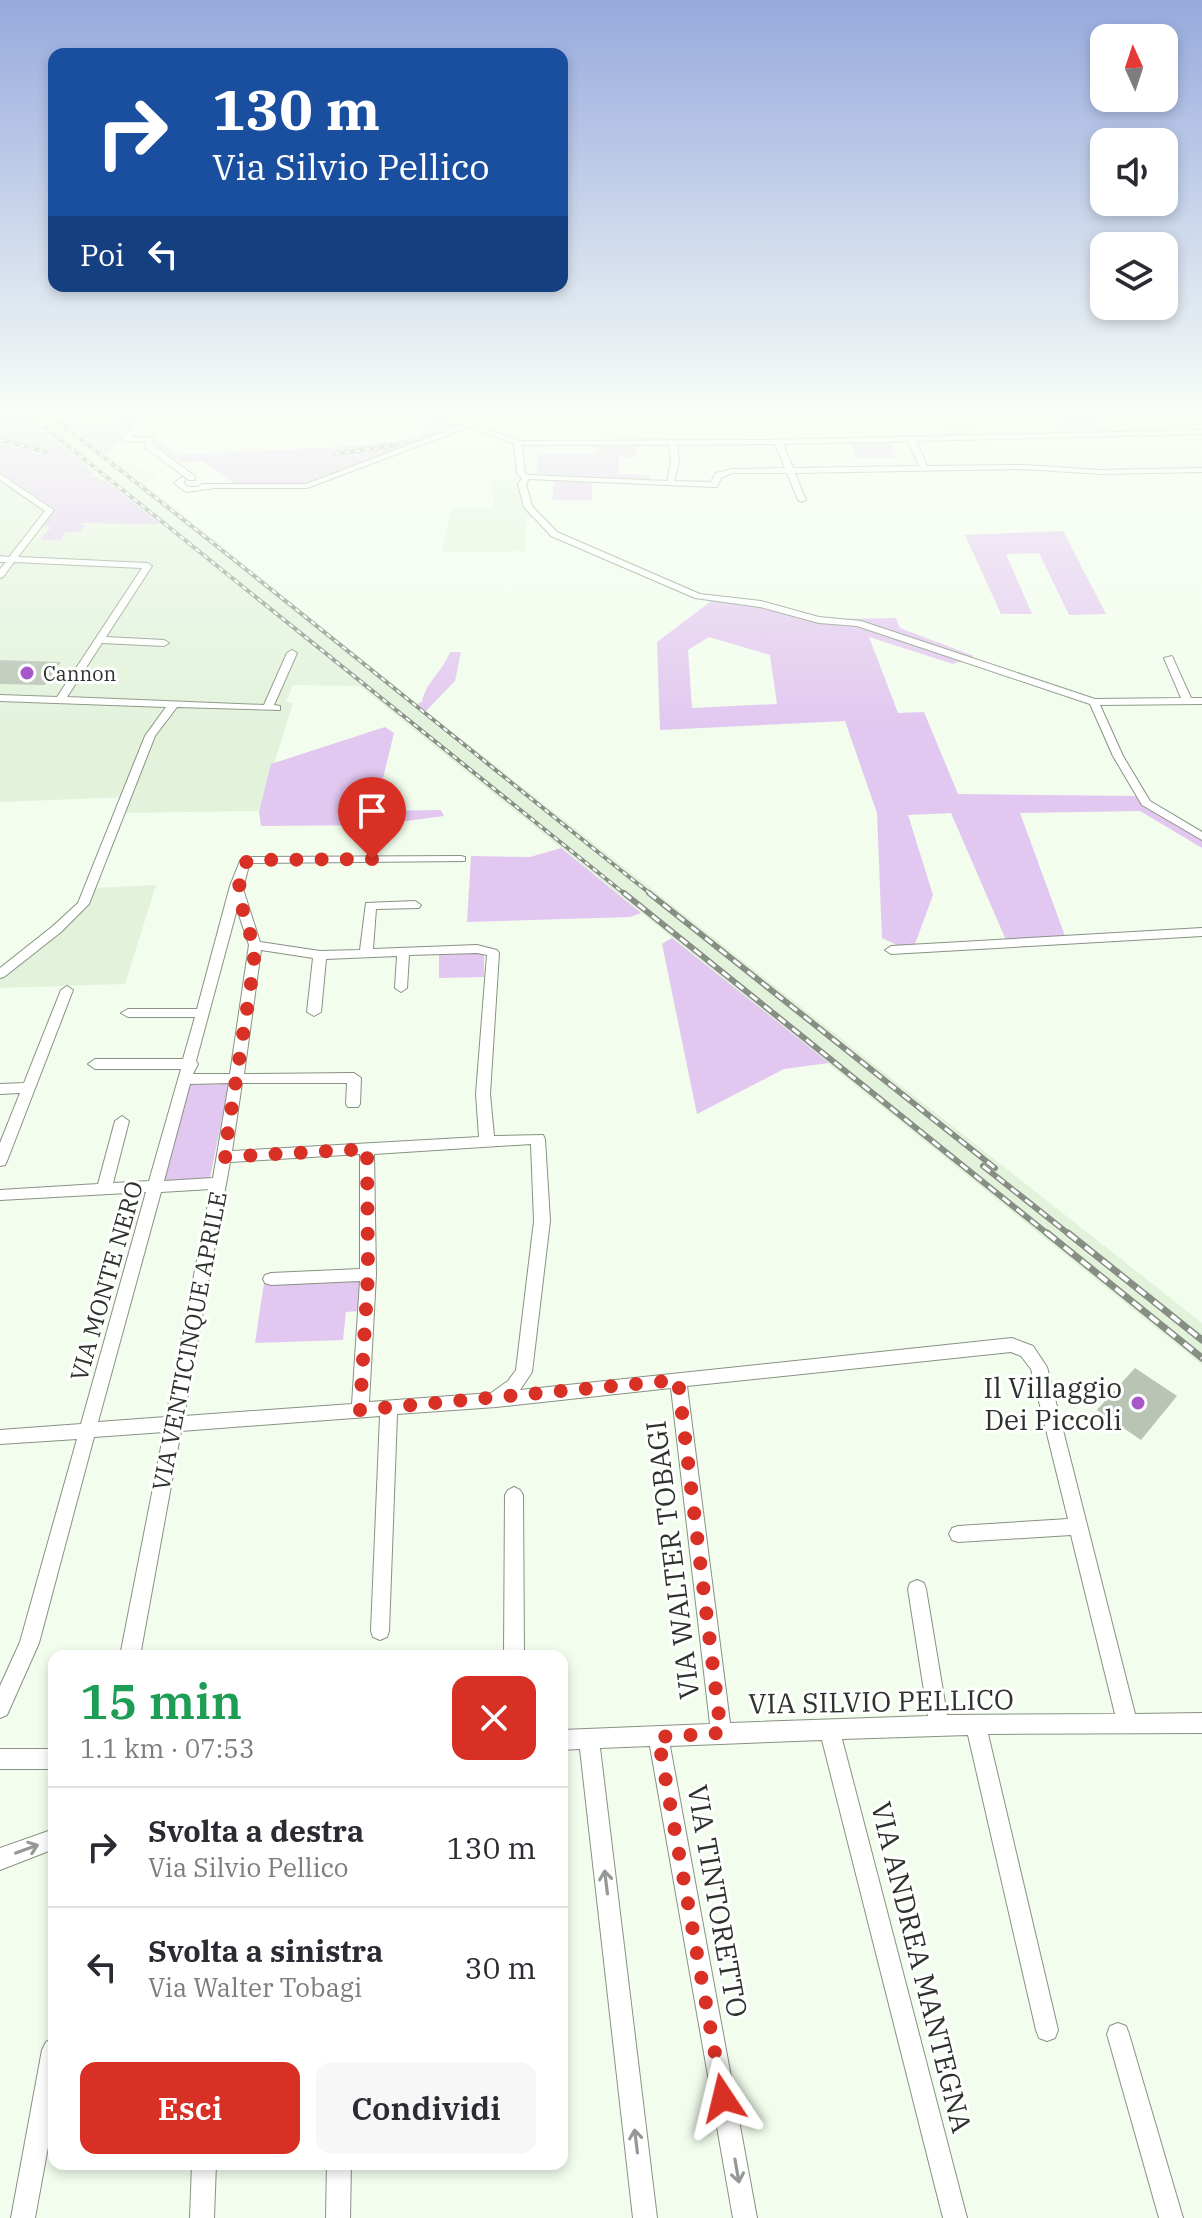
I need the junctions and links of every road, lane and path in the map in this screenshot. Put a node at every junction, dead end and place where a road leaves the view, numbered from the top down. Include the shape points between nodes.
1 (42, 521) edge
2 (543, 521) edge
3 (0, 559) edge
4 (12, 559) junction
5 (0, 575) edge
6 (99, 640) junction
7 (164, 643) dead end
8 (292, 653) dead end
9 (1169, 658) dead end
10 (0, 698) edge
11 (60, 700) junction
12 (1187, 701) junction
13 (1202, 701) edge
14 (1094, 702) junction
15 (174, 704) junction
16 (1202, 837) edge
17 (461, 859) dead end
18 (236, 885) junction
19 (415, 905) dead end
20 (1202, 932) edge
21 (255, 945) junction
22 (891, 950) dead end
23 (403, 952) junction
24 (366, 953) junction
25 (320, 955) junction
26 (0, 974) edge
27 (401, 988) dead end
28 (67, 990) dead end
29 (314, 1012) dead end
30 (128, 1013) dead end
31 (204, 1013) junction
32 (95, 1064) dead end
33 (189, 1072) junction
34 (236, 1079) junction
35 (29, 1088) junction
36 (0, 1089) edge
37 (353, 1104) dead end
38 (122, 1121) dead end
39 (487, 1142) junction
40 (367, 1149) junction
41 (224, 1157) junction
42 (0, 1161) edge
43 (219, 1183) junction
44 (157, 1187) junction
45 (104, 1191) junction
46 (0, 1195) edge
47 (368, 1275) junction
48 (271, 1279) dead end
49 (678, 1380) junction
50 (496, 1400) junction
51 (389, 1408) junction
52 (360, 1410) junction
53 (174, 1424) junction
54 (89, 1429) junction
55 (0, 1437) edge
56 (514, 1495) dead end
57 (1080, 1526) junction
58 (958, 1534) dead end
59 (917, 1589) dead end
60 (380, 1631) dead end
61 (131, 1650) edge
62 (514, 1650) edge
63 (0, 1708) edge
64 (1127, 1723) junction
65 (1202, 1723) edge
66 (939, 1725) junction
67 (976, 1726) junction
68 (830, 1731) junction
69 (721, 1733) junction
70 (658, 1737) junction
71 (589, 1739) junction
72 (568, 1740) edge
73 (0, 1759) edge
74 (48, 1759) edge
75 (48, 1841) edge
76 (0, 1859) edge
77 (1047, 2030) dead end
78 (1118, 2034) dead end
79 (48, 2083) edge
80 (204, 2170) edge
81 (339, 2170) edge
82 (23, 2218) edge
83 (202, 2218) edge
84 (338, 2218) edge
85 (645, 2218) edge
86 (745, 2218) edge
87 (955, 2218) edge
88 (1171, 2218) edge

1 - 4 street
2 - 14 street via 561,537 703,598 858,623
3 - 4 street
4 - 5 street
4 - 6 street via 147,565
6 - 7 street
6 - 11 street
8 - 15 street via 272,707
9 - 12 street
10 - 11 street
11 - 15 street
12 - 13 street
12 - 14 street
14 - 16 street via 1146,803
15 - 26 street via 150,736 83,904
17 - 18 street, VIA MONTE NERO via 252,860 244,863
18 - 21 street, VIA VENTICINQUE APRILE
18 - 31 street, VIA MONTE NERO
19 - 24 street via 370,906
20 - 22 street
21 - 25 street
21 - 34 street, VIA VENTICINQUE APRILE
23 - 24 street
23 - 27 street
23 - 39 street via 493,953 483,1094
24 - 25 street
25 - 29 street
28 - 35 street
30 - 31 street
31 - 33 street, VIA MONTE NERO
32 - 33 street
33 - 34 street
33 - 44 street, VIA MONTE NERO
34 - 37 street via 354,1078
34 - 41 street, VIA VENTICINQUE APRILE
35 - 36 street
35 - 42 street
38 - 45 street
39 - 40 street
39 - 50 street via 538,1139 542,1221 524,1372
40 - 41 street
40 - 47 street
41 - 43 street, VIA VENTICINQUE APRILE
43 - 44 street
43 - 53 street, VIA VENTICINQUE APRILE
44 - 45 street
44 - 54 street, VIA MONTE NERO
45 - 46 street
47 - 48 street
47 - 52 street
49 - 50 street
49 - 57 street via 1000,1346 1027,1351 1039,1367
49 - 69 street, VIA WALTER TOBAGI
50 - 51 street
51 - 52 street
51 - 60 street
52 - 53 street
53 - 54 street
53 - 61 street, VIA VENTICINQUE APRILE
54 - 55 street
54 - 63 street, VIA MONTE NERO via 29,1643
56 - 62 street
57 - 58 street
57 - 64 street
59 - 66 street
64 - 65 street, VIA SILVIO PELLICO
64 - 67 street, VIA SILVIO PELLICO
66 - 67 street, VIA SILVIO PELLICO
66 - 68 street, VIA SILVIO PELLICO
67 - 77 street
68 - 69 street, VIA SILVIO PELLICO
68 - 87 street, VIA ANDREA MANTEGNA
69 - 70 street, VIA SILVIO PELLICO
70 - 71 street, VIA SILVIO PELLICO
70 -> 86 street, VIA TINTORETTO
71 - 72 street, VIA SILVIO PELLICO
85 -> 71 street
73 - 74 street
76 -> 75 street
78 - 88 street
79 - 82 street
80 - 83 street
81 - 84 street

